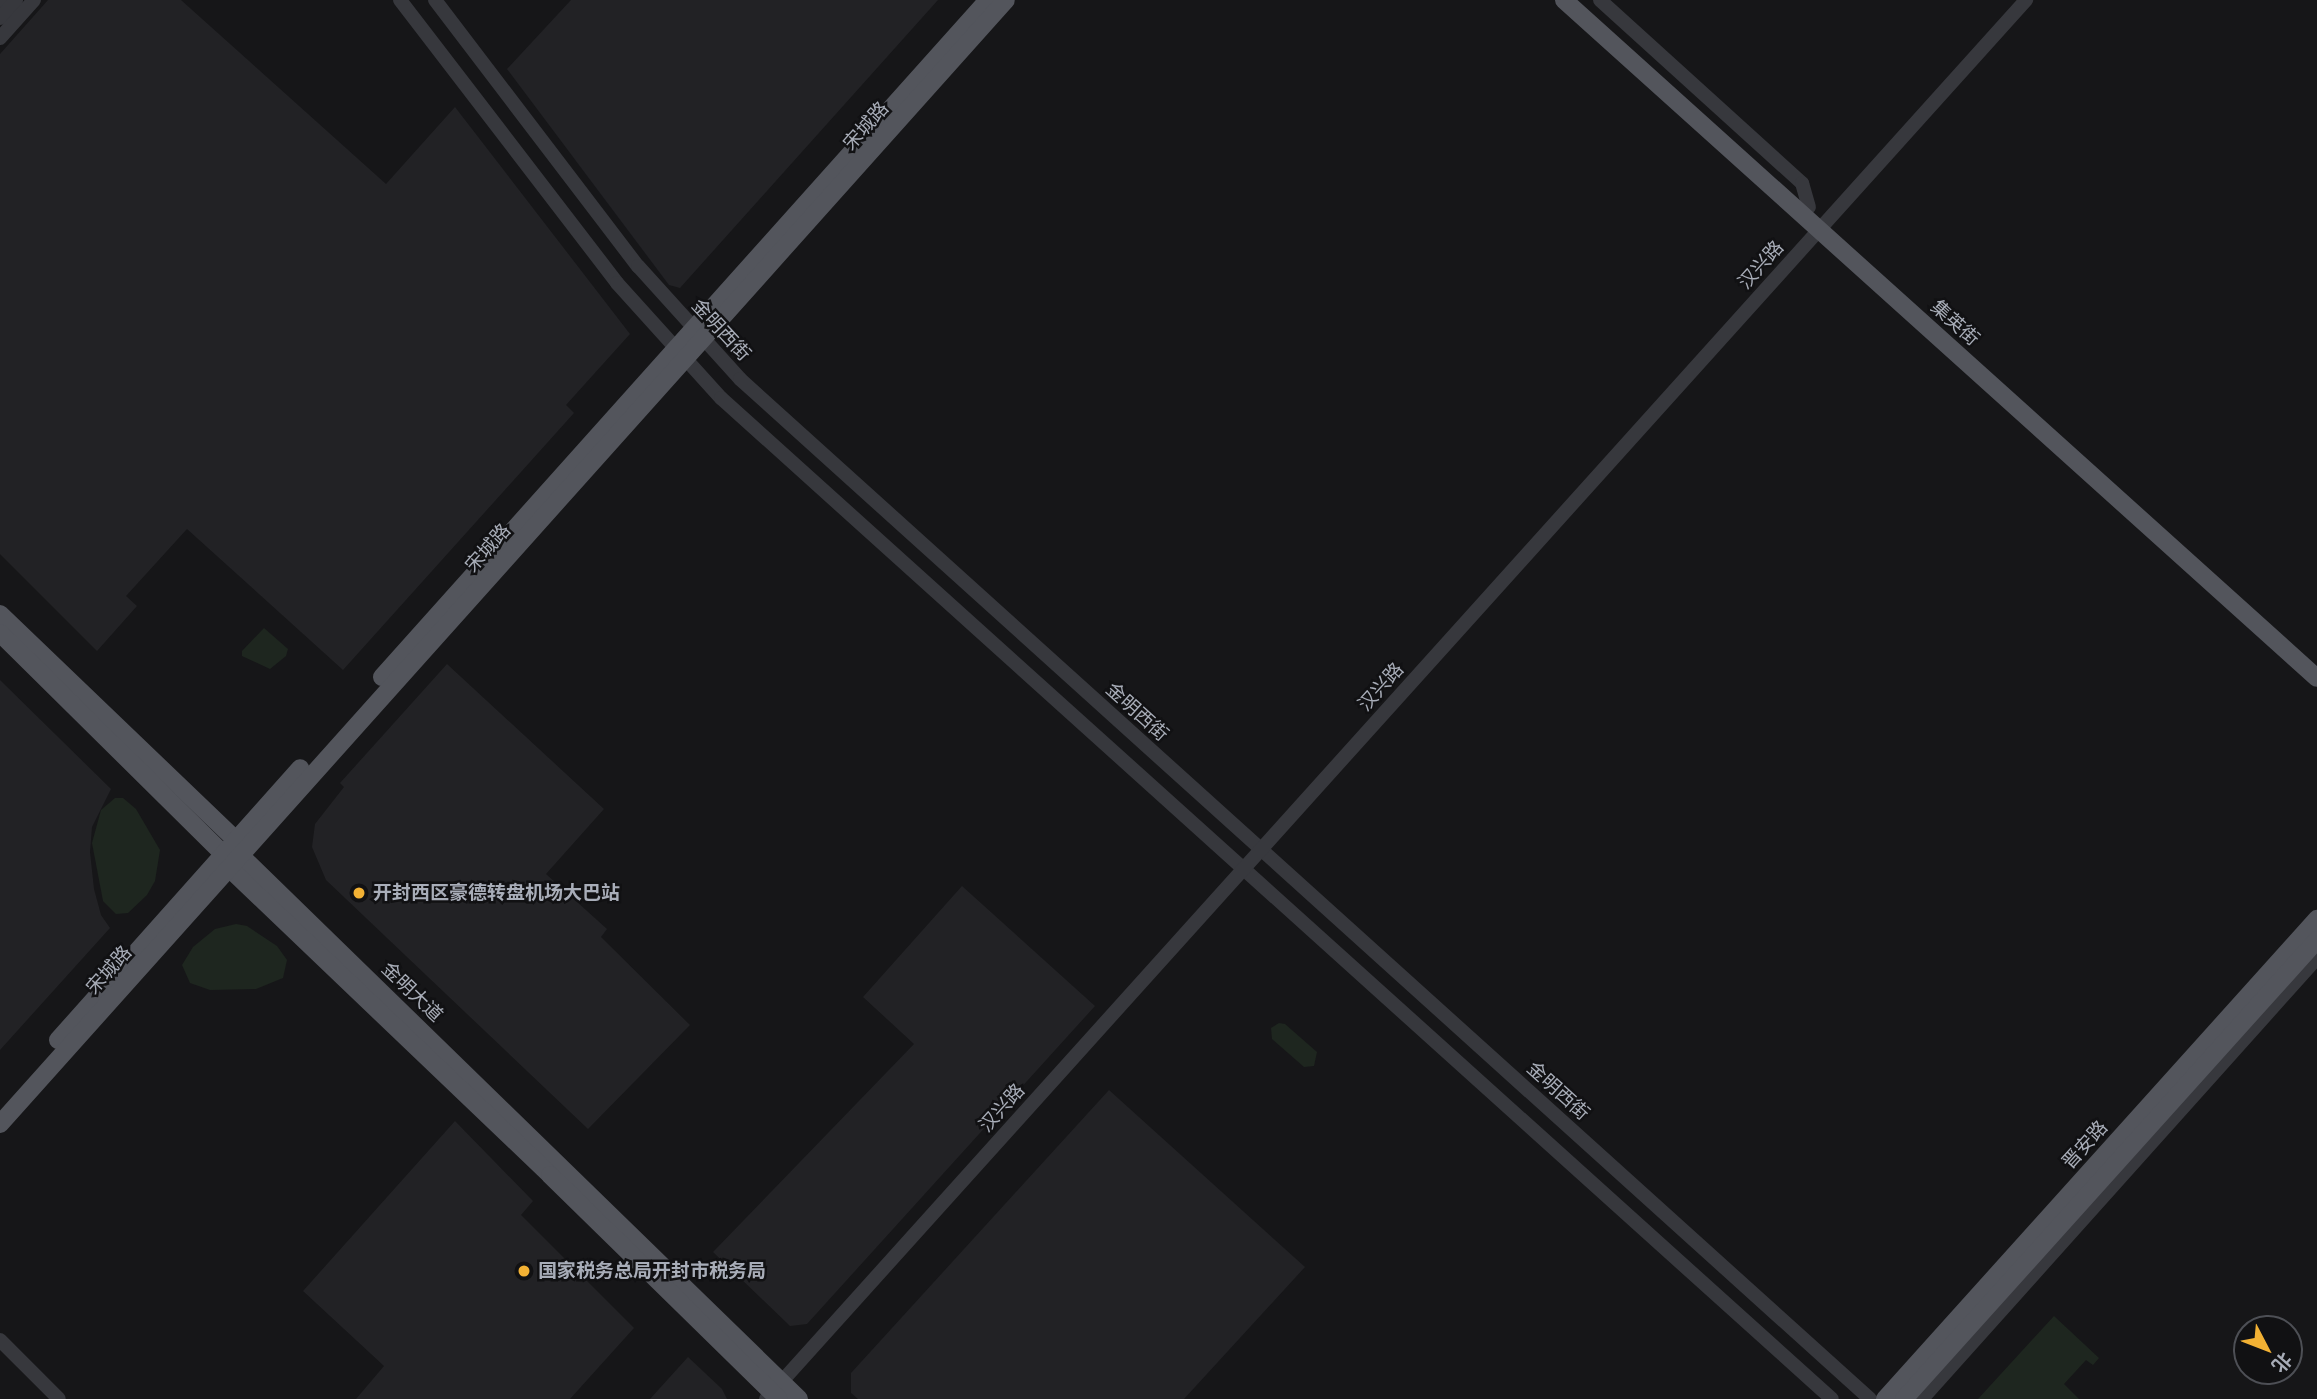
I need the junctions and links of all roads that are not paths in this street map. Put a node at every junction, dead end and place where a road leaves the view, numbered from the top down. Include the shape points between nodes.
1 (16, 0) edge
2 (34, 0) edge
3 (400, 0) edge
4 (435, 0) edge
5 (988, 0) edge
6 (1006, 0) edge
7 (1564, 0) edge
8 (1578, 0) edge
9 (1600, 0) edge
10 (2026, 0) edge
11 (2036, 0) edge
12 (0, 18) edge
13 (0, 38) edge
14 (1809, 207) junction
15 (1825, 228) junction
16 (699, 334) junction
17 (680, 355) junction
18 (0, 614) edge
19 (0, 633) edge
20 (2317, 665) edge
21 (2317, 678) edge
22 (1264, 851) junction
23 (232, 854) junction
24 (1245, 872) junction
25 (2317, 919) edge
26 (2317, 940) edge
27 (2317, 958) edge
28 (0, 1105) edge
29 (0, 1124) edge
30 (0, 1340) edge
31 (780, 1394) edge
32 (59, 1399) edge
33 (1832, 1399) edge
34 (1871, 1399) edge
35 (1885, 1399) edge
36 (1904, 1399) edge
37 (1922, 1399) edge

1 - 12 street
2 - 13 street
3 - 17 street via 617,283
4 - 16 street, 金明西街 via 638,266
5 - 16 main road, 宋城路
6 - 16 main road, 宋城路
7 - 15 main road, 集英街
8 - 14 main road, 集英街
9 - 14 street via 1802,183
10 - 15 street, 汉兴路
11 - 15 street, 汉兴路
14 - 15 main road, 集英街
15 - 20 main road, 集英街
15 - 21 main road, 集英街
15 - 22 street, 汉兴路
16 - 17 main road, 宋城路
16 - 22 street, 金明西街 via 740,379
17 - 23 main road, 宋城路
17 - 24 street via 741,416
18 - 23 main road, 金明大道
19 - 23 main road, 金明大道
22 - 24 street, 汉兴路
22 - 34 street, 金明西街
23 - 28 main road, 宋城路
23 - 29 main road, 宋城路
23 - 31 main road, 金明大道 via 550,1175
24 - 31 street, 汉兴路
24 - 33 street
25 - 35 main road, 晋安路
26 - 36 main road, 晋安路
27 - 37 street
30 - 32 street

